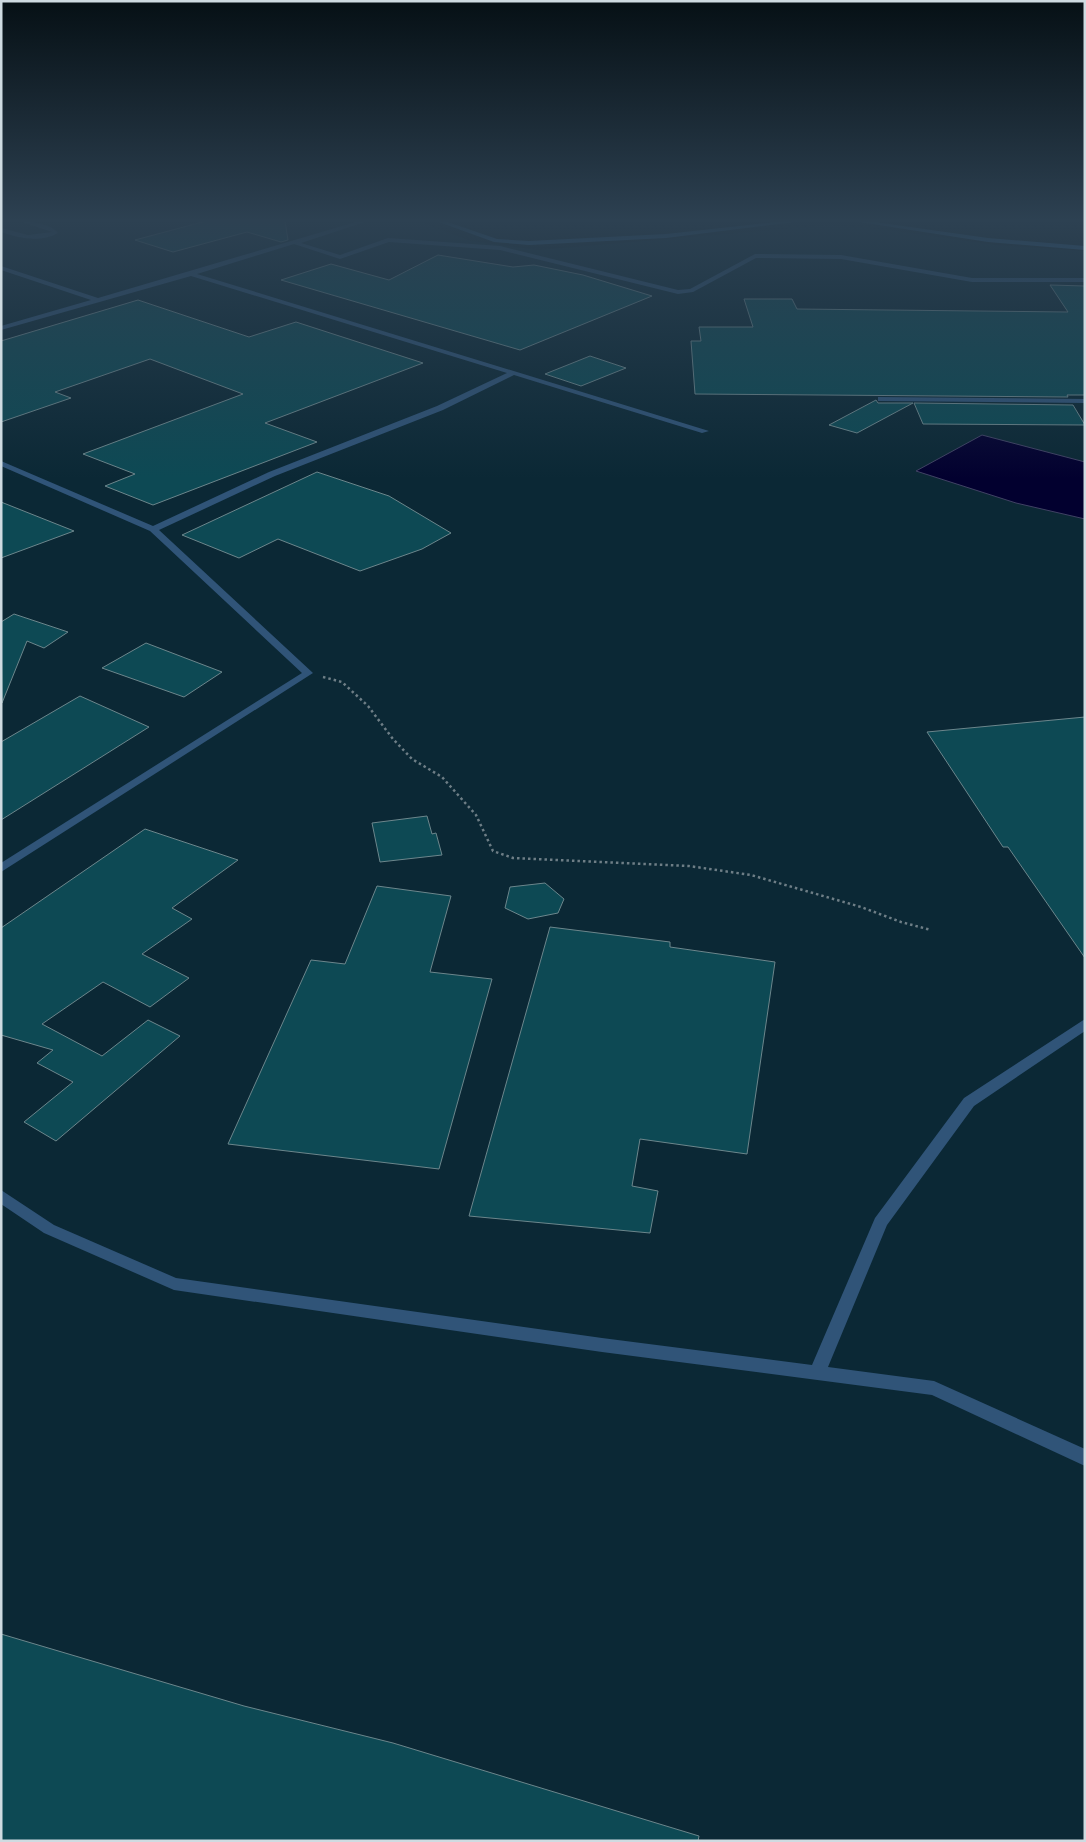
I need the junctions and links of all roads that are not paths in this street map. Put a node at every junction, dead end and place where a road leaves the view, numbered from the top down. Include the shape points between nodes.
1 (78, 307) edge
2 (300, 307) edge
3 (1, 328) edge
4 (514, 372) junction
5 (881, 399) dead end
6 (1085, 401) edge
7 (705, 430) dead end
8 (1, 463) edge
9 (153, 528) junction
10 (1, 868) edge
11 (1084, 1024) edge
12 (1, 1196) edge
13 (817, 1373) junction
14 (1085, 1458) edge

1 - 3 lane
2 - 4 lane
4 - 7 lane
4 - 9 lane via 440,408 272,474
5 - 6 lane
8 - 9 lane
9 - 10 lane via 308,673
11 - 13 lane via 969,1102 880,1222
12 - 13 lane via 49,1229 174,1284
13 - 14 lane via 934,1388

